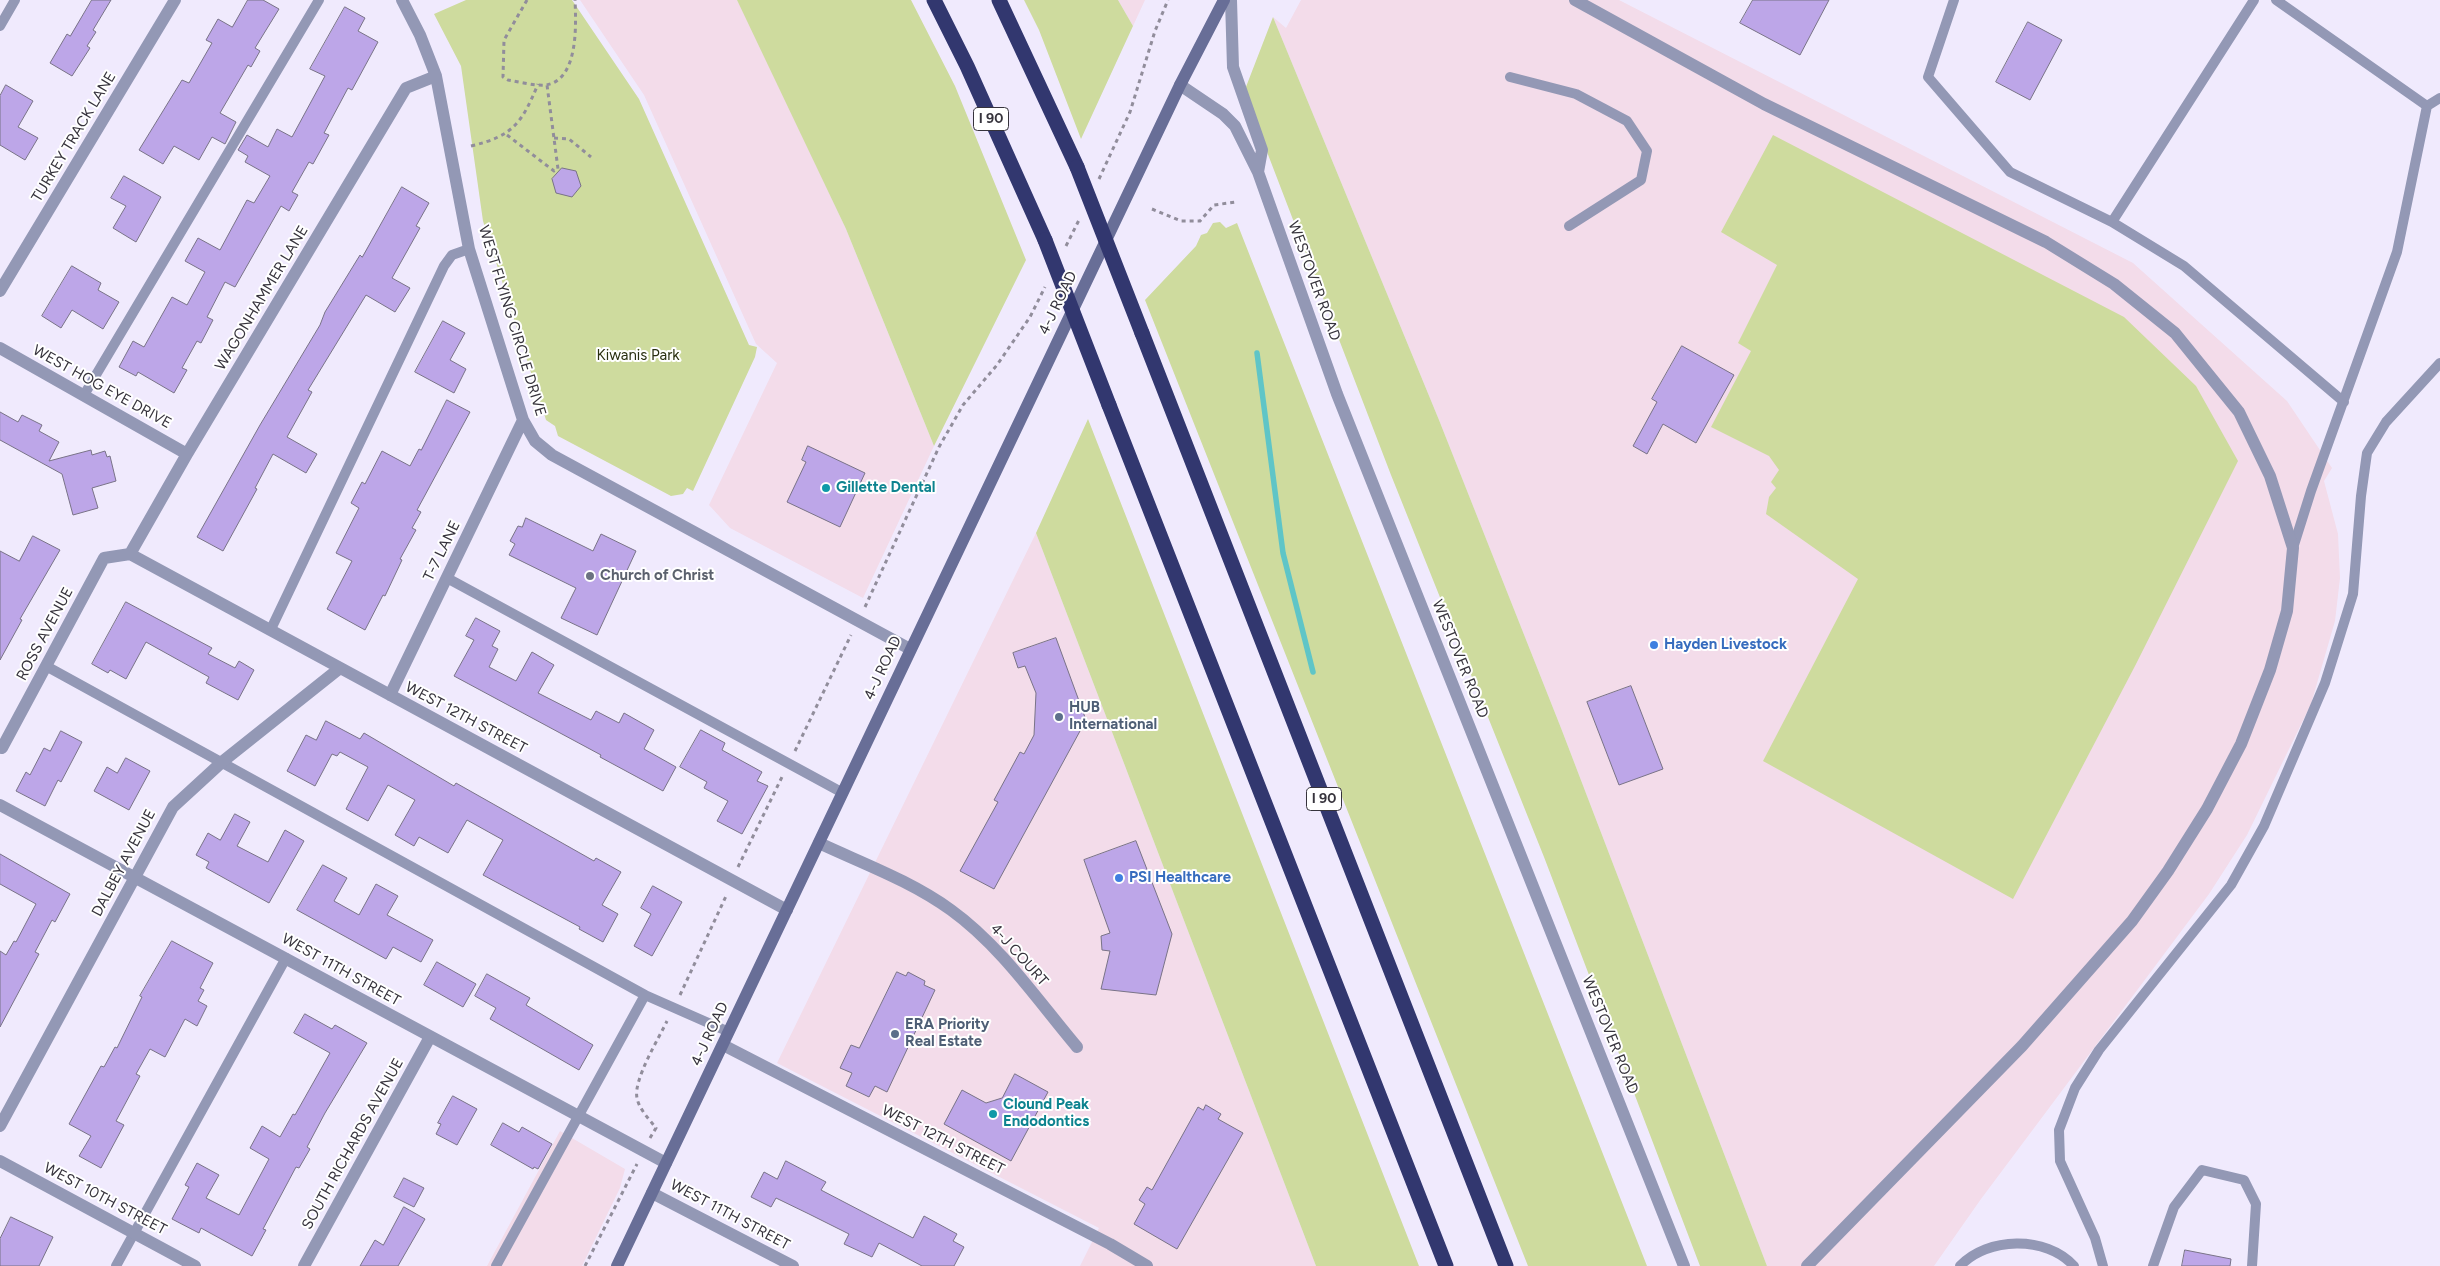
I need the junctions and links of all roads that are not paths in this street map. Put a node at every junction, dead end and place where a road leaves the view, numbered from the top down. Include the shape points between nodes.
1 (16, 0) edge
2 (175, 0) edge
3 (319, 0) edge
4 (402, 0) edge
5 (934, 0) edge
6 (999, 0) edge
7 (1224, 0) edge
8 (1231, 0) edge
9 (1575, 0) edge
10 (1954, 0) edge
11 (2254, 0) edge
12 (2276, 0) edge
13 (0, 26) edge
14 (436, 76) junction
15 (1510, 77) dead end
16 (1180, 85) junction
17 (2440, 98) edge
18 (2427, 106) junction
19 (1258, 172) junction
20 (2112, 222) junction
21 (1569, 226) dead end
22 (469, 249) junction
23 (0, 291) edge
24 (0, 348) edge
25 (2440, 363) edge
26 (84, 395) junction
27 (2344, 402) junction
28 (523, 420) junction
29 (187, 454) junction
30 (2293, 548) junction
31 (130, 554) junction
32 (448, 578) junction
33 (271, 629) junction
34 (910, 649) junction
35 (46, 666) junction
36 (340, 668) junction
37 (390, 695) junction
38 (2, 748) dead end
39 (222, 762) junction
40 (843, 793) junction
41 (0, 805) edge
42 (819, 843) junction
43 (136, 876) junction
44 (787, 910) junction
45 (286, 958) junction
46 (645, 994) junction
47 (729, 1032) junction
48 (430, 1037) junction
49 (723, 1045) junction
50 (1077, 1047) dead end
51 (577, 1115) junction
52 (0, 1126) edge
53 (0, 1161) edge
54 (666, 1163) junction
55 (652, 1192) junction
56 (134, 1233) junction
57 (116, 1266) edge
58 (195, 1266) edge
59 (304, 1266) edge
60 (496, 1266) edge
61 (617, 1266) edge
62 (793, 1266) edge
63 (1147, 1266) edge
64 (1446, 1266) edge
65 (1506, 1266) edge
66 (1684, 1266) edge
67 (1807, 1266) edge
68 (1960, 1266) edge
69 (2074, 1266) edge
70 (2103, 1266) edge
71 (2154, 1266) edge
72 (2252, 1266) edge

1 - 13 lane
2 - 23 street, TURKEY TRACK LANE
3 - 26 lane
4 - 14 street, WEST FLYING CIRCLE DRIVE
5 - 64 highway, I 90, bridge via 1045,240
6 - 65 highway, I 90, bridge via 1076,167
7 - 16 main road, 4-J ROAD
8 - 19 street via 1233,67 1262,150
9 - 30 street via 1764,104 2046,242 2114,284 2175,333 2239,412 2270,476
10 - 20 lane via 1928,77 2010,172
11 - 20 lane
12 - 18 lane
14 - 22 street, WEST FLYING CIRCLE DRIVE
14 - 29 street, WAGONHAMMER LANE via 406,88
15 - 21 lane via 1576,94 1627,121 1647,151 1641,180
16 - 19 street, WESTOVER ROAD via 1235,126
16 - 34 main road, 4-J ROAD
17 - 18 lane
18 - 27 lane via 2397,252
19 - 66 street, WESTOVER ROAD via 1341,403
20 - 27 lane via 2184,266
22 - 28 street, WEST FLYING CIRCLE DRIVE
22 - 33 lane via 452,255 444,266
24 - 26 street, WEST HOG EYE DRIVE
25 - 70 lane via 2386,422 2367,453 2353,594 2325,684 2264,826 2231,885 2099,1050 2075,1088 2059,1130 2060,1161 2095,1238
26 - 29 street, WEST HOG EYE DRIVE
27 - 30 lane
28 - 32 street, T-7 LANE
28 - 34 street, WEST FLYING CIRCLE DRIVE via 535,441 552,456
29 - 31 street, WAGONHAMMER LANE
30 - 67 street via 2286,611 2270,670 2241,744 2207,809 2168,871 2132,921 2022,1046
31 - 33 street, WEST 12TH STREET
31 - 35 street, ROSS AVENUE via 104,558
32 - 37 street, T-7 LANE
32 - 40 lane
33 - 36 street, WEST 12TH STREET
34 - 40 main road, 4-J ROAD
35 - 38 street, ROSS AVENUE
35 - 39 lane
36 - 37 street, WEST 12TH STREET
36 - 39 street, DALBEY AVENUE
37 - 44 street, WEST 12TH STREET
39 - 43 street, DALBEY AVENUE via 173,807
39 - 46 lane
40 - 42 main road, 4-J ROAD
41 - 43 street, WEST 11TH STREET
42 - 44 main road, 4-J ROAD
42 - 50 street, 4-J COURT via 909,884 952,910 990,943
43 - 45 street, WEST 11TH STREET
43 - 52 street, DALBEY AVENUE
44 - 47 main road, 4-J ROAD
45 - 48 street, WEST 11TH STREET
45 - 56 lane
46 - 47 lane
46 - 51 lane
47 - 49 main road, 4-J ROAD
48 - 51 street, WEST 11TH STREET
48 - 59 street, SOUTH RICHARDS AVENUE
49 - 54 main road, 4-J ROAD
49 - 63 street, WEST 12TH STREET
51 - 54 street, WEST 11TH STREET
51 - 60 lane
53 - 56 street, WEST 10TH STREET
54 - 55 main road, 4-J ROAD
55 - 61 main road, 4-J ROAD
55 - 62 street, WEST 11TH STREET
56 - 57 lane
56 - 58 street, WEST 10TH STREET
68 - 69 lane via 1990,1247 2017,1243 2045,1248
71 - 72 lane via 2174,1207 2202,1170 2244,1180 2256,1204

